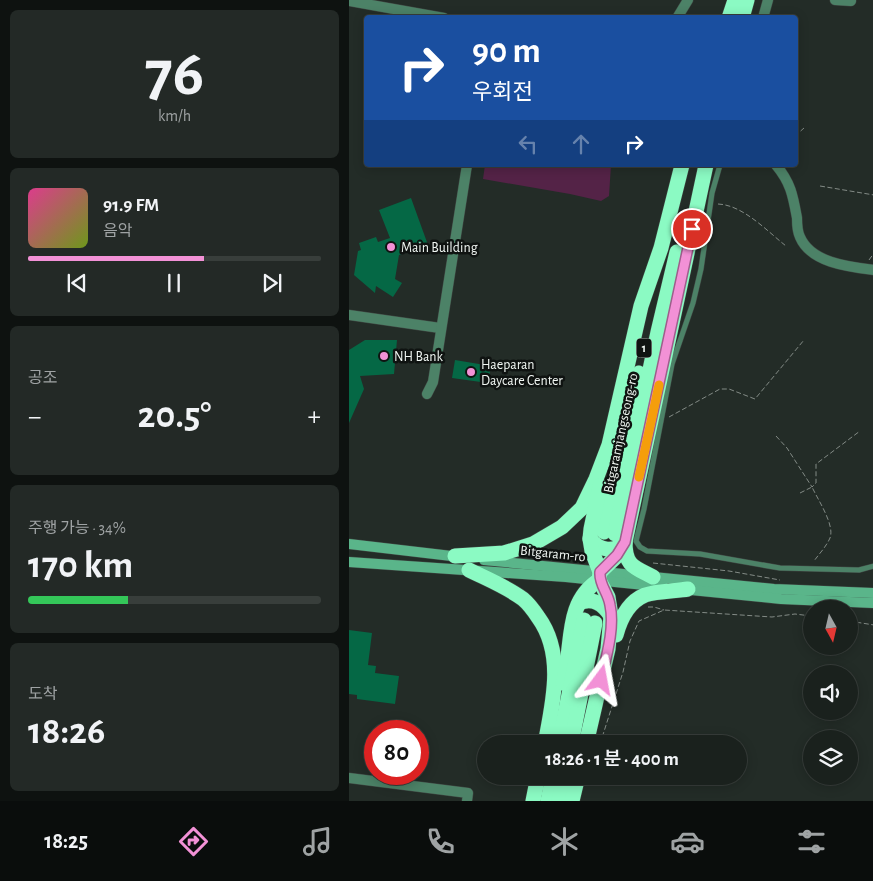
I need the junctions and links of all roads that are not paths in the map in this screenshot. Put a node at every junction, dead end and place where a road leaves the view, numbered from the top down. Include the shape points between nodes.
1 (688, 0) edge
2 (735, 0) edge
3 (747, 0) edge
4 (768, 0) edge
5 (835, 0) edge
6 (349, 1) edge
7 (851, 1) dead end
8 (428, 15) edge
9 (679, 15) edge
10 (730, 15) edge
11 (743, 15) edge
12 (764, 15) edge
13 (467, 167) edge
14 (681, 167) edge
15 (689, 167) edge
16 (699, 167) edge
17 (705, 167) edge
18 (719, 167) edge
19 (778, 167) edge
20 (873, 270) edge
21 (349, 315) edge
22 (440, 328) junction
23 (427, 394) dead end
24 (609, 445) junction
25 (609, 537) junction
26 (349, 544) edge
27 (455, 556) junction
28 (349, 562) edge
29 (873, 566) edge
30 (469, 570) junction
31 (600, 576) junction
32 (653, 577) junction
33 (688, 589) junction
34 (873, 592) edge
35 (579, 603) junction
36 (873, 603) edge
37 (611, 616) junction
38 (608, 650) junction
39 (549, 723) junction
40 (547, 735) edge
41 (561, 735) edge
42 (572, 735) edge
43 (588, 735) edge
44 (349, 778) edge
45 (536, 785) edge
46 (551, 785) edge
47 (562, 785) edge
48 (576, 785) edge
49 (467, 801) edge
50 (533, 801) edge
51 (548, 801) edge
52 (559, 801) edge
53 (572, 801) edge

1 - 9 street
2 - 10 highway
3 - 11 highway
4 - 12 street
5 - 7 street
6 - 8 street
13 - 22 street
14 - 24 highway via 661,248 641,306
15 - 25 highway, Bitgaramjangseong-ro / 1 via 651,318
16 - 25 highway, Bitgaramjangseong-ro / 1
17 - 25 highway
18 - 29 lane via 710,202 701,269 672,364 636,541 647,551 700,554 780,568 859,570
19 - 20 street via 792,190 800,236 805,244 838,266
21 - 22 street
22 - 23 street via 433,382
24 - 25 highway via 591,529
24 - 27 highway via 583,508 563,527 533,544 504,553
25 - 31 highway via 617,555
25 - 31 highway via 592,550
25 - 32 highway via 633,566
26 - 27 main road, Bitgaram-ro
27 - 31 main road, Bitgaram-ro
28 - 30 main road, Bitgaram-ro
30 - 31 main road, Bitgaram-ro
30 - 39 highway via 524,600 546,628 555,662
31 - 32 main road, Bitgaram-ro
31 - 33 main road, Bitgaram-ro
31 - 35 highway
31 - 37 highway
32 - 34 main road, Bitgaram-ro via 774,589
33 - 36 main road, Bitgaram-ro via 781,599
33 - 38 highway via 644,595 621,618
35 - 37 highway via 585,600 596,602
35 - 39 highway via 572,620 564,680
37 - 38 highway
38 - 43 highway
39 - 40 highway
41 - 42 highway via 590,621
44 - 49 street via 468,793
45 - 50 highway
46 - 51 highway
47 - 52 highway
48 - 53 highway

